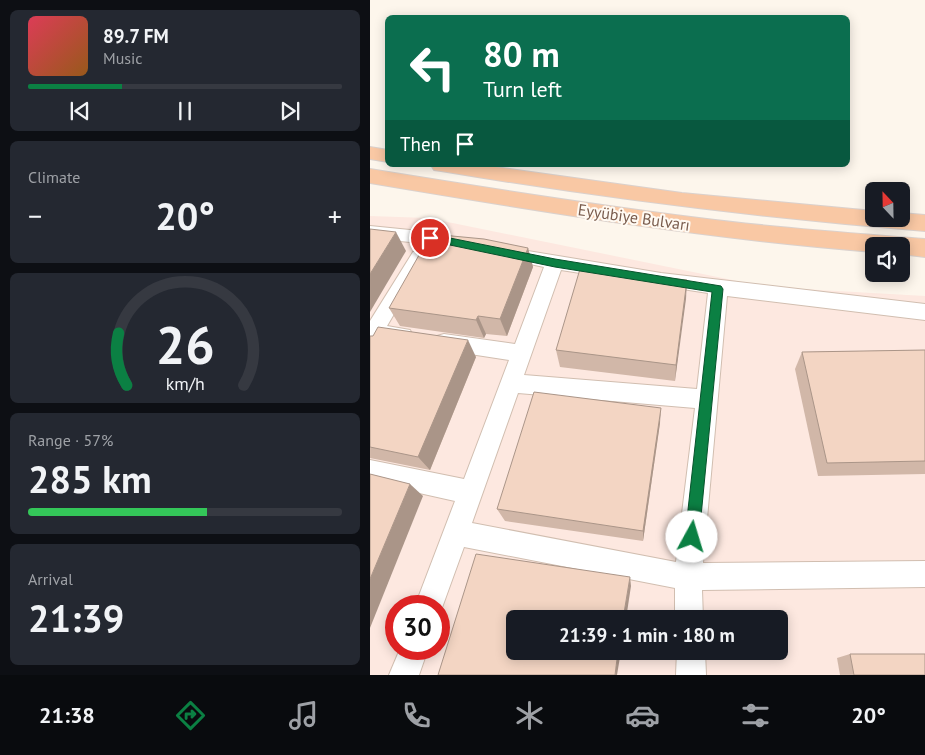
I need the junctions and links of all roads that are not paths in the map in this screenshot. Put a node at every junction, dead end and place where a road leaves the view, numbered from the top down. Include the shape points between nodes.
1 (370, 153) edge
2 (385, 156) edge
3 (453, 167) edge
4 (370, 176) edge
5 (925, 223) edge
6 (370, 232) edge
7 (430, 238) junction
8 (865, 243) edge
9 (910, 247) edge
10 (925, 248) edge
11 (555, 263) junction
12 (718, 289) junction
13 (925, 312) edge
14 (371, 334) edge
15 (522, 353) junction
16 (511, 384) junction
17 (706, 399) junction
18 (370, 471) edge
19 (471, 492) junction
20 (456, 533) junction
21 (925, 574) edge
22 (688, 577) junction
23 (433, 595) edge
24 (690, 610) edge
25 (410, 660) edge
26 (691, 660) edge
27 (404, 675) edge
28 (691, 675) edge

1 - 2 highway
3 - 5 highway, Eyyübiye Bulvarı via 740,207
4 - 8 highway, Eyyübiye Bulvarı via 627,217 741,232
6 - 7 street
7 - 11 street
7 - 14 street
9 - 10 highway, Eyyübiye Bulvarı
11 - 12 street
11 - 15 street
12 - 13 street
12 - 17 street
14 - 15 street
15 - 16 street
16 - 17 street
16 - 19 street
17 - 22 street
18 - 19 street
19 - 20 street
20 - 22 street
20 - 23 street
21 - 22 street
22 - 24 street
25 - 27 street
26 - 28 street

